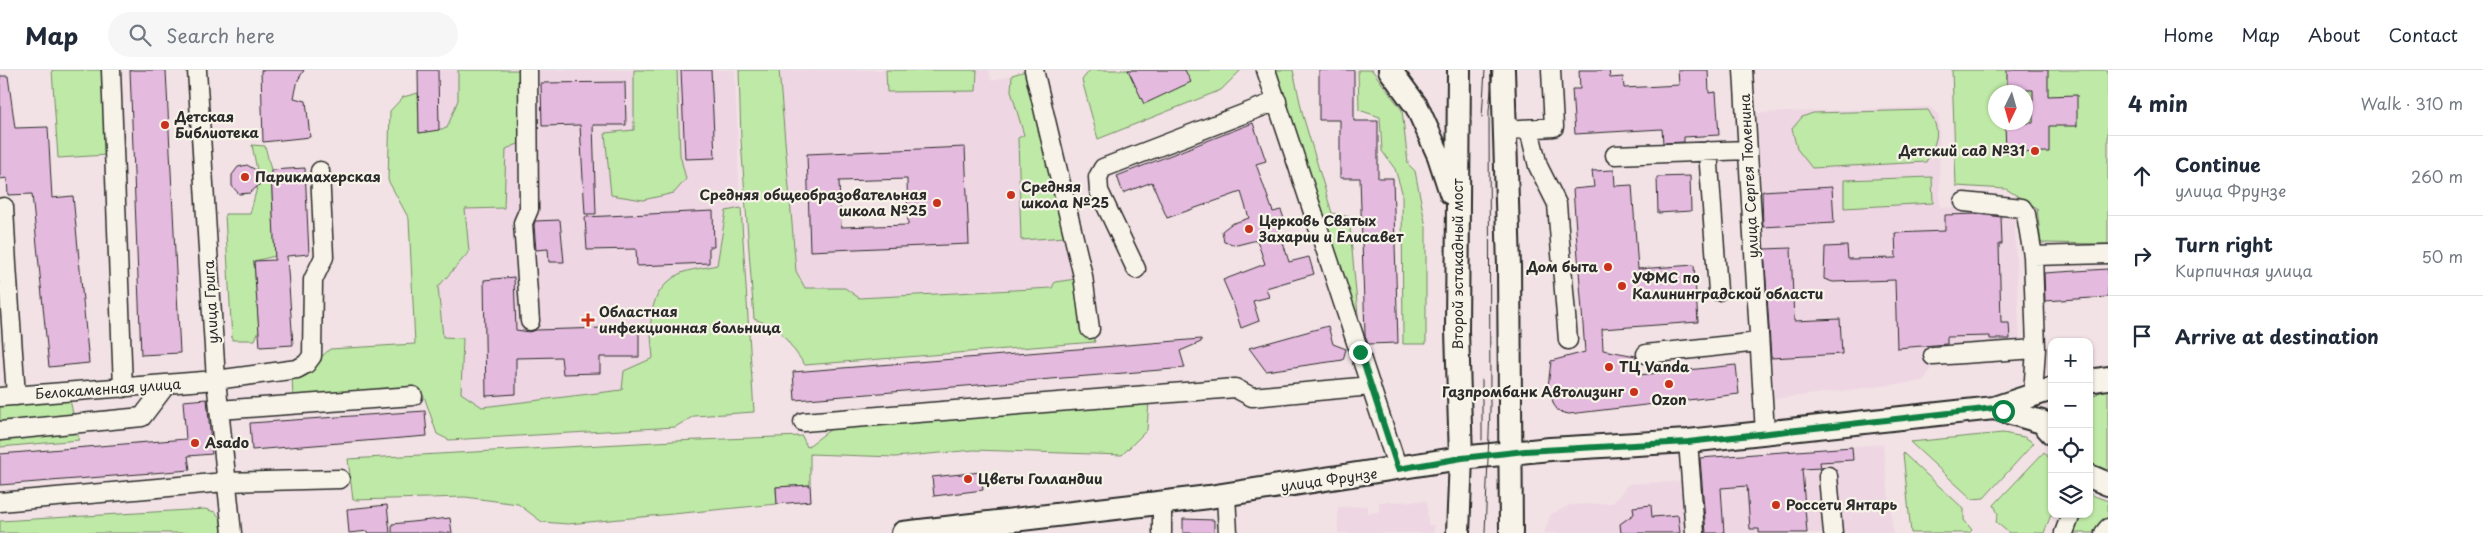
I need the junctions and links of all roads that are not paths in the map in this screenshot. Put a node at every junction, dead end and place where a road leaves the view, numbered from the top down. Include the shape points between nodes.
1 (111, 70) edge
2 (197, 70) edge
3 (528, 70) edge
4 (1034, 70) edge
5 (1266, 70) edge
6 (1390, 70) edge
7 (1459, 70) edge
8 (1551, 70) edge
9 (1743, 70) edge
10 (1503, 71) edge
11 (1277, 101) junction
12 (1528, 129) junction
13 (1506, 130) junction
14 (1748, 150) junction
15 (1708, 152) junction
16 (1615, 155) dead end
17 (320, 171) dead end
18 (1964, 202) dead end
19 (0, 208) edge
20 (1457, 208) junction
21 (2108, 254) edge
22 (2033, 256) junction
23 (3, 265) edge
24 (1136, 269) dead end
25 (1718, 290) dead end
26 (530, 321) dead end
27 (1090, 329) dead end
28 (1568, 340) dead end
29 (1759, 342) junction
30 (2036, 349) junction
31 (1646, 354) dead end
32 (1933, 356) dead end
33 (216, 380) junction
34 (167, 384) junction
35 (1371, 386) junction
36 (123, 388) junction
37 (2042, 392) edge
38 (8, 396) edge
39 (412, 396) dead end
40 (1994, 408) junction
41 (219, 410) junction
42 (803, 422) dead end
43 (2048, 429) edge
44 (0, 431) edge
45 (1765, 433) junction
46 (1688, 442) junction
47 (1512, 453) junction
48 (1462, 458) junction
49 (1398, 469) junction
50 (1828, 476) dead end
51 (2093, 478) edge
52 (340, 479) dead end
53 (226, 482) junction
54 (2108, 484) edge
55 (1226, 495) junction
56 (0, 502) edge
57 (1162, 503) junction
58 (2070, 518) edge
59 (2108, 528) edge
60 (912, 532) edge
61 (232, 533) edge
62 (1162, 533) edge
63 (1228, 533) edge
64 (1458, 533) edge
65 (1511, 533) edge
66 (1695, 533) edge
67 (1833, 533) edge
68 (2064, 533) edge
69 (2104, 533) edge

1 - 36 street
2 - 33 street, улица Грига
3 - 26 street via 530,209 523,223
4 - 27 street via 1084,276
5 - 11 street
6 - 20 main road via 1417,107
7 - 20 main road, Второй эстакадный мост
8 - 12 street via 1554,127
9 - 14 street, улица Сергея Тюленина
10 - 13 main road
11 - 24 street via 1103,168 1098,177 1099,191
11 - 35 street
12 - 13 street
12 - 28 street via 1538,166 1557,204
13 - 47 main road
14 - 15 street
14 - 29 street, улица Сергея Тюленина
15 - 16 street
15 - 25 street
17 - 33 street, Белокаменная улица via 324,256 313,280 312,356 296,369
18 - 22 street via 2022,208 2026,214
19 - 23 street via 4,207
20 - 48 main road, Второй эстакадный мост
21 - 22 street
22 - 30 street
23 - 38 street
29 - 31 street
29 - 45 street, улица Сергея Тюленина
30 - 32 street
30 - 37 street
33 - 34 street, Белокаменная улица
33 - 41 street, улица Грига
34 - 36 street, Белокаменная улица
34 - 44 street via 142,417
35 - 42 street via 1252,397 1235,388
35 - 49 street
36 - 38 street, Белокаменная улица
37 - 40 main road, улица Фрунзе
39 - 41 street
40 - 43 main road, улица Фрунзе via 2042,422
40 - 45 main road, улица Фрунзе
41 - 53 street, улица Грига
45 - 46 main road, улица Фрунзе
46 - 47 main road, улица Фрунзе
46 - 66 street
47 - 48 main road, улица Фрунзе
47 - 65 main road
48 - 49 main road, улица Фрунзе
48 - 64 main road, Второй эстакадный мост
49 - 55 main road, улица Фрунзе
50 - 67 street
51 - 54 main road
52 - 53 street
53 - 56 street
53 - 61 street, улица Грига
55 - 57 main road, улица Фрунзе
55 - 63 street
57 - 60 main road, улица Фрунзе
57 - 62 street
58 - 68 street
59 - 69 street

